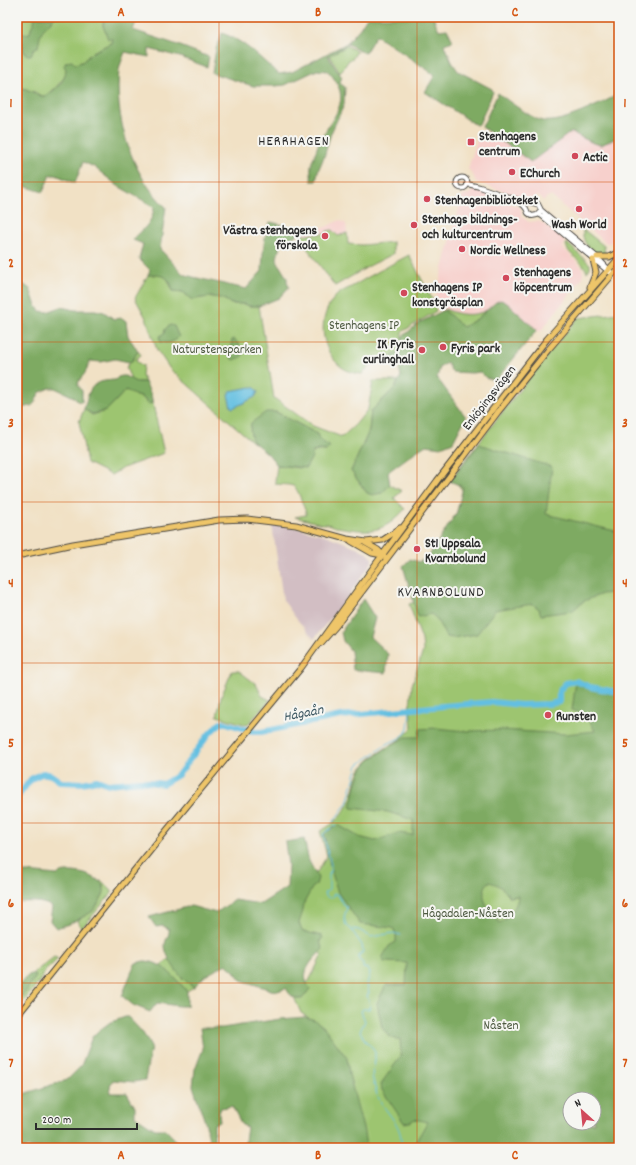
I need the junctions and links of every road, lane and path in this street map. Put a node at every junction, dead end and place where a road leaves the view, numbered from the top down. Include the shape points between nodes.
1 (467, 184) dead end
2 (514, 199) junction
3 (532, 203) junction
4 (527, 208) junction
5 (541, 210) junction
6 (538, 214) junction
7 (619, 252) edge
8 (595, 258) junction
9 (619, 258) edge
10 (619, 267) edge
11 (608, 270) junction
12 (613, 274) junction
13 (588, 292) junction
14 (410, 517) junction
15 (347, 539) junction
16 (361, 541) junction
17 (372, 553) junction
18 (17, 556) edge
19 (385, 557) junction
20 (375, 565) junction
21 (315, 650) junction
22 (17, 1016) edge

1 - 2 street
2 - 3 street
2 - 4 street
3 - 4 street
3 - 5 street via 538,204
4 - 6 street via 532,216
5 - 6 street
5 - 8 street
6 - 8 street
7 - 8 main road via 609,257
8 - 11 street
8 - 13 main road via 596,275
9 - 11 main road, Enköpingsvägen
10 - 12 main road, Enköpingsvägen
11 - 12 street
11 - 13 main road, Enköpingsvägen
12 - 19 main road, Enköpingsvägen via 548,350
13 - 14 main road, Enköpingsvägen via 547,339
14 - 16 main road via 387,538
14 - 19 main road, Enköpingsvägen
15 - 16 main road
15 - 17 main road
15 - 18 main road via 296,525 247,519 219,520
16 - 19 main road
17 - 19 main road
17 - 20 main road
19 - 20 main road
19 - 21 main road via 336,626
20 - 21 main road
21 - 22 main road

